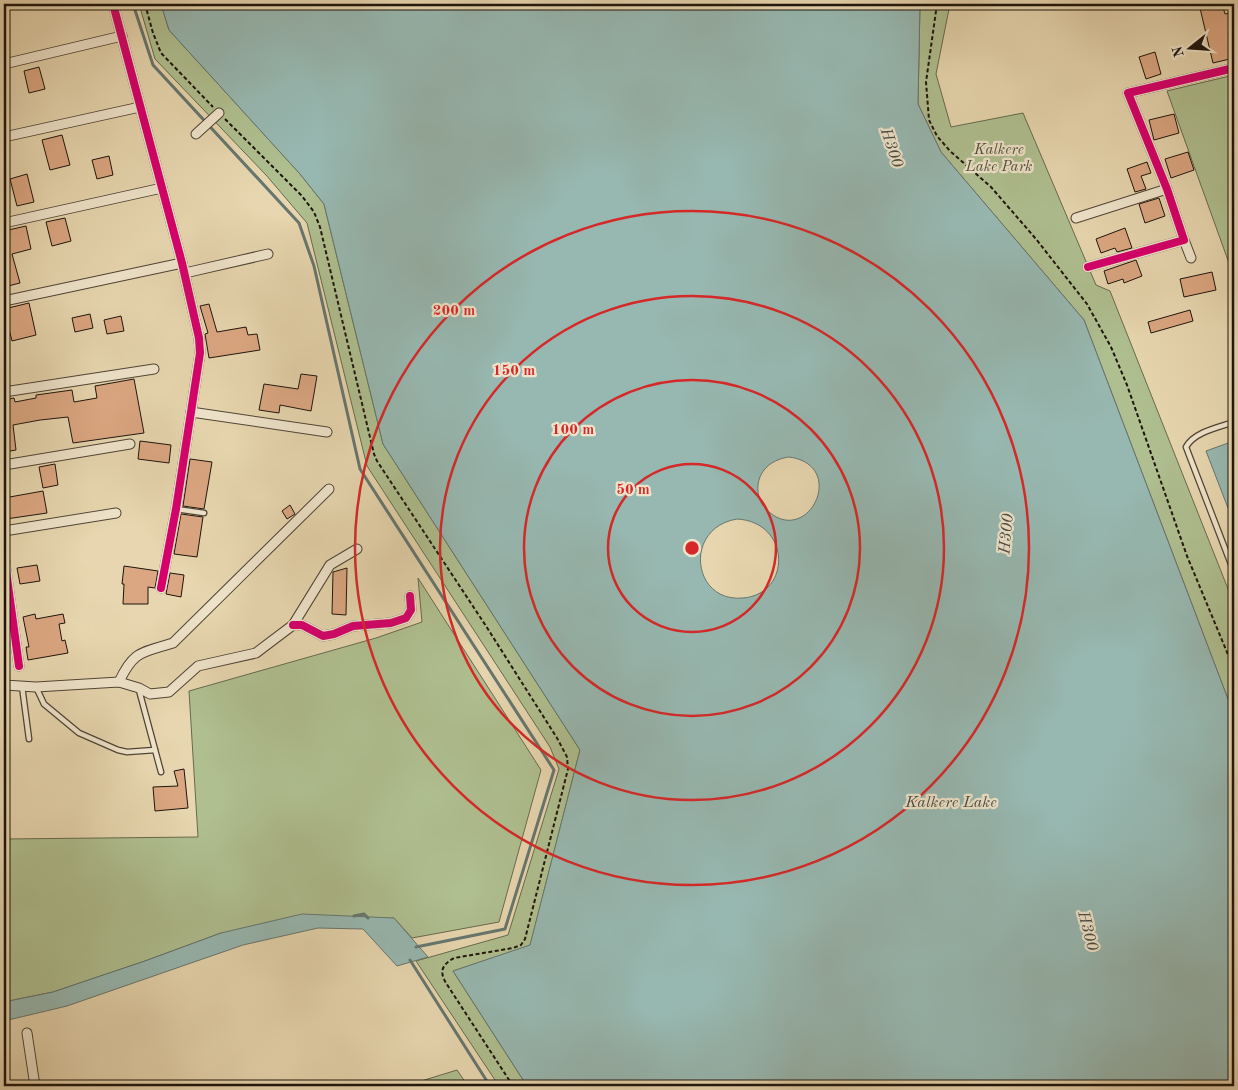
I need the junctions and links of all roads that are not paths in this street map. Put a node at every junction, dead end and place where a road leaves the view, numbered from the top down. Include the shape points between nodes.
1 (113, 4) edge
2 (122, 36) junction
3 (4, 64) edge
4 (1234, 68) edge
5 (140, 107) junction
6 (219, 113) road end
7 (199, 131) dead end
8 (4, 137) edge
9 (162, 188) junction
10 (1167, 189) junction
11 (1076, 218) dead end
12 (4, 223) edge
13 (1184, 240) junction
14 (268, 254) dead end
15 (1191, 258) dead end
16 (1088, 267) dead end
17 (183, 268) junction
18 (4, 301) edge
19 (154, 369) dead end
20 (4, 392) edge
21 (191, 412) junction
22 (1234, 422) edge
23 (327, 432) dead end
24 (130, 444) dead end
25 (4, 465) edge
26 (329, 489) dead end
27 (176, 509) junction
28 (116, 513) dead end
29 (204, 513) dead end
30 (4, 531) edge
31 (357, 549) dead end
32 (4, 556) edge
33 (1234, 572) edge
34 (161, 588) dead end
35 (410, 596) dead end
36 (292, 625) junction
37 (20, 666) dead end
38 (119, 682) junction
39 (4, 685) edge
40 (22, 686) junction
41 (36, 688) junction
42 (139, 688) junction
43 (29, 739) dead end
44 (155, 750) junction
45 (161, 772) dead end
46 (27, 1033) dead end
47 (35, 1086) edge

1 - 2 street
2 - 3 street
2 - 5 street
4 - 10 street via 1128,93
5 - 8 street
5 - 9 street
6 - 7 street
9 - 12 street
9 - 17 street
10 - 11 street
10 - 13 street
13 - 15 street
13 - 16 street
14 - 17 street
17 - 18 street
17 - 21 street via 200,353
19 - 20 street
21 - 23 street
21 - 27 street
22 - 33 lane via 1205,432 1186,447
24 - 25 street
26 - 38 street via 173,643 132,658
27 - 29 lane
27 - 34 street
28 - 30 street
31 - 36 street via 330,565
32 - 37 street
35 - 36 street via 411,610 406,618 392,623 353,626 323,636 302,625
36 - 42 street via 256,653 198,666 169,692 150,694
38 - 41 street
38 - 42 street
39 - 40 street
40 - 41 street
40 - 43 lane
41 - 44 lane via 44,704 80,733 118,750
42 - 44 lane
44 - 45 lane
46 - 47 street

